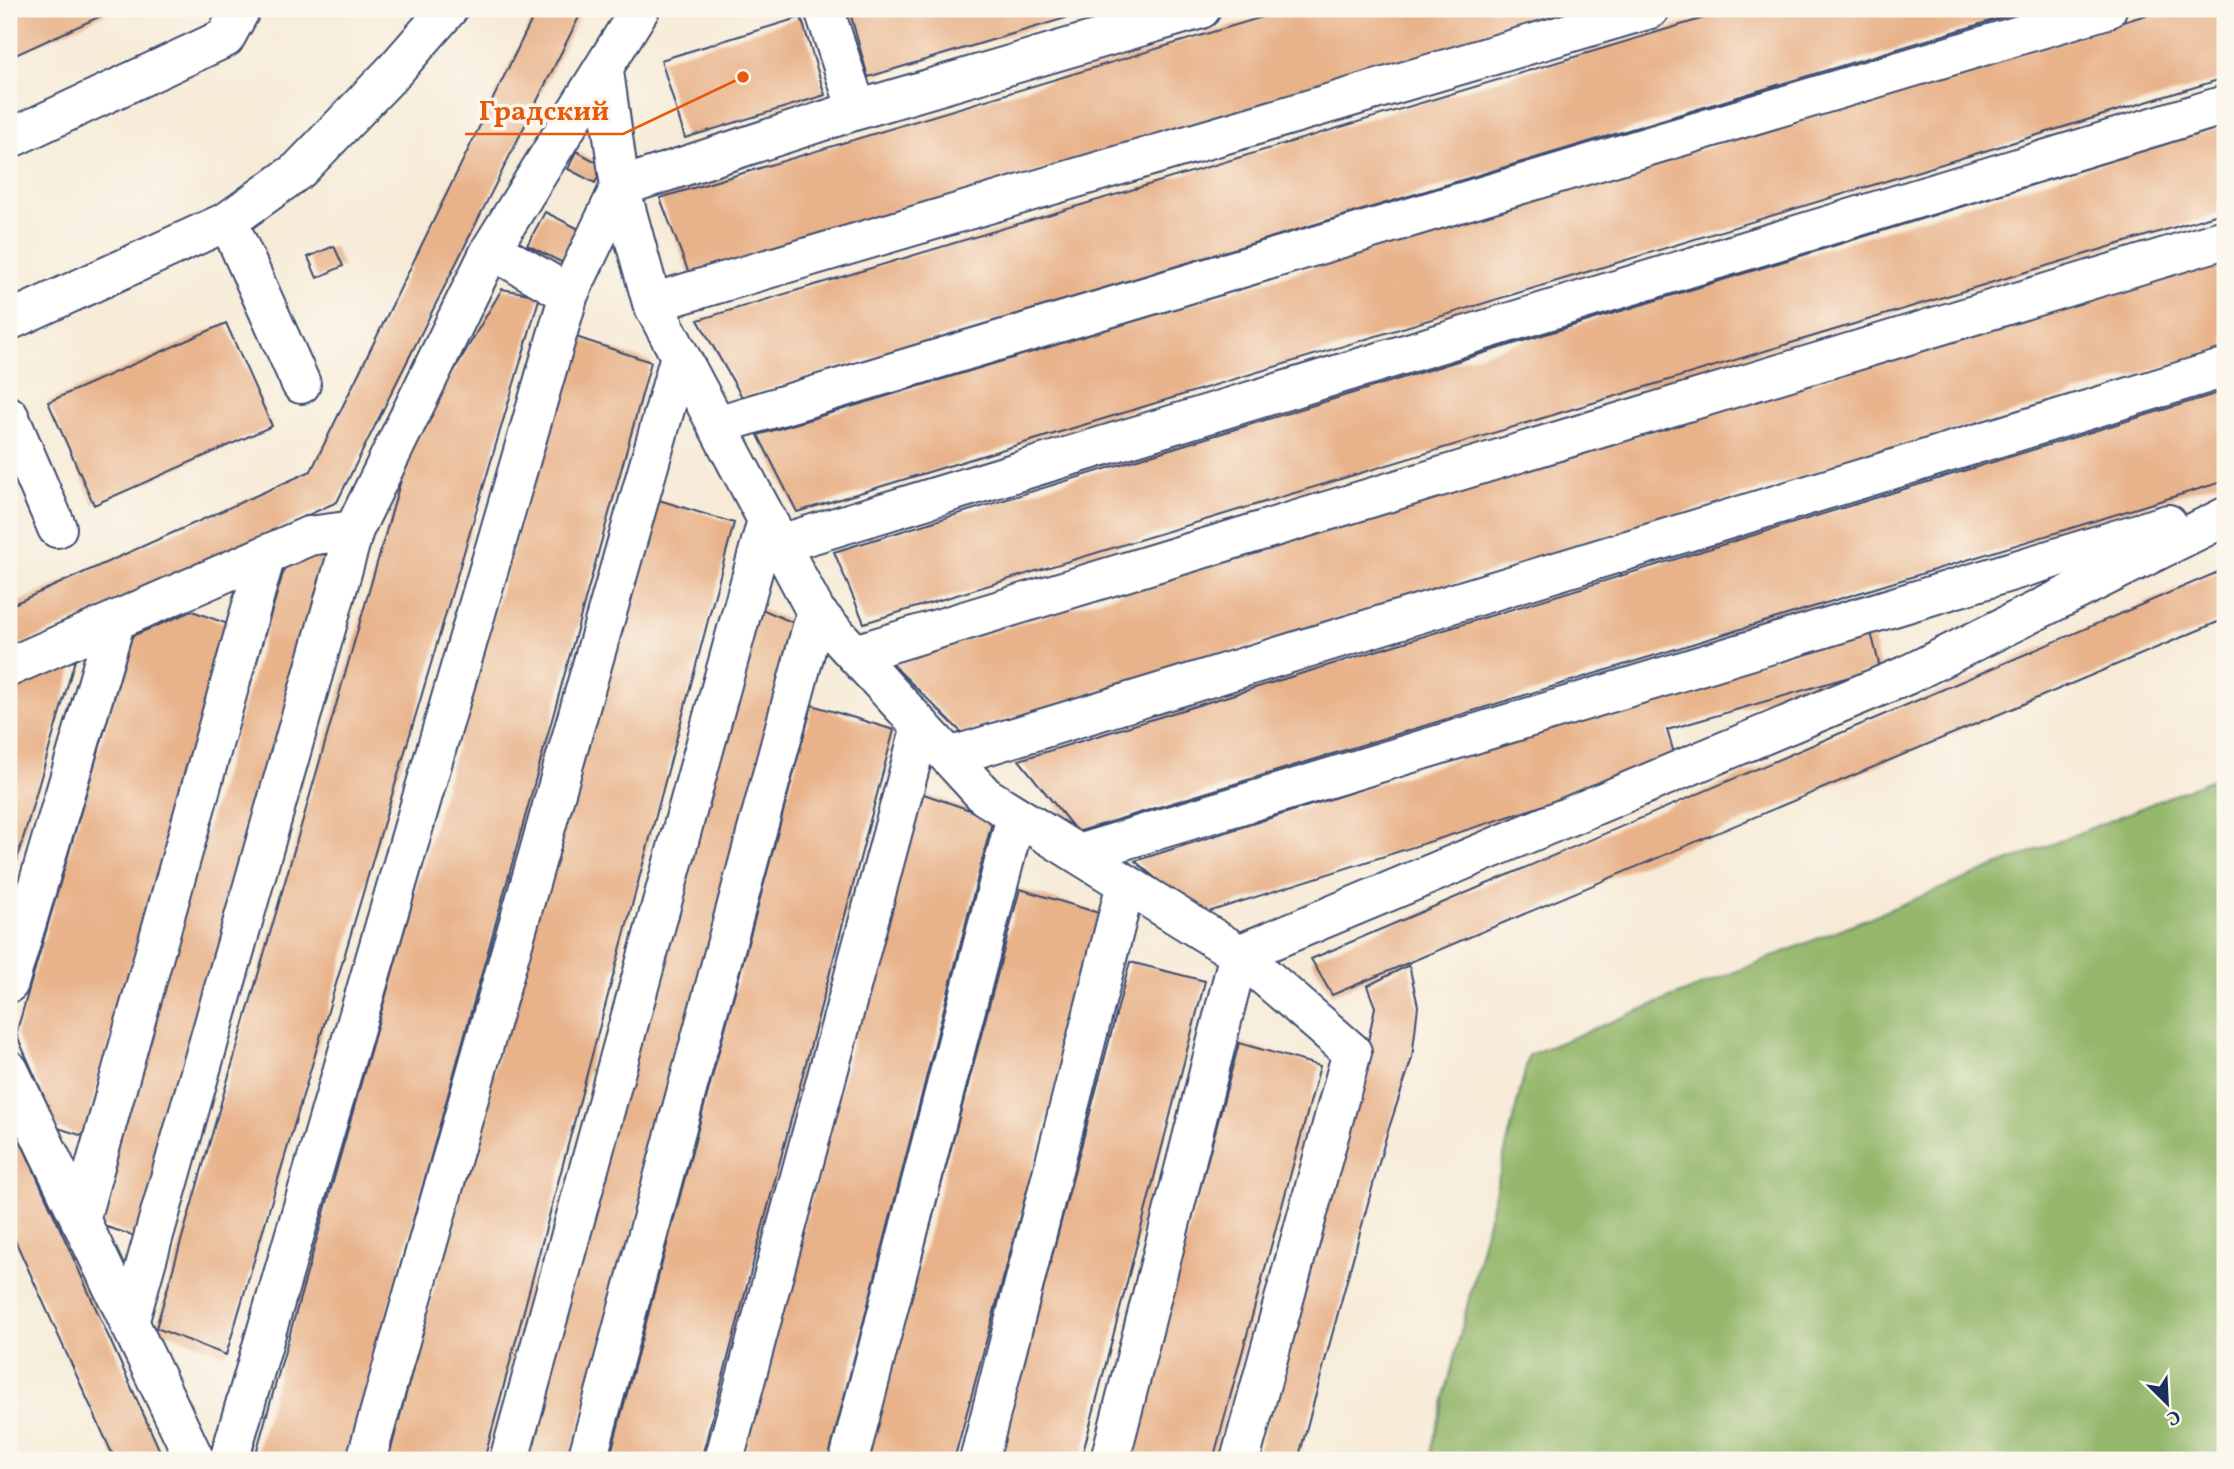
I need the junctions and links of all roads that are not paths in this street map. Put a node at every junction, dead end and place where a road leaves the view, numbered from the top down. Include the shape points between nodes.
1 (241, 9) edge
2 (448, 9) edge
3 (640, 9) edge
4 (824, 9) edge
5 (1201, 9) edge
6 (1650, 9) edge
7 (2107, 9) edge
8 (604, 71) junction
9 (2225, 105) edge
10 (857, 110) junction
11 (9, 138) edge
12 (620, 187) junction
13 (228, 220) junction
14 (2225, 239) edge
15 (491, 249) junction
16 (569, 294) junction
17 (652, 303) junction
18 (9, 321) edge
19 (680, 356) junction
20 (2225, 368) edge
21 (301, 384) dead end
22 (9, 416) edge
23 (717, 425) junction
24 (2225, 507) edge
25 (2225, 517) edge
26 (57, 528) dead end
27 (354, 530) junction
28 (774, 532) junction
29 (266, 555) junction
30 (816, 612) junction
31 (116, 621) junction
32 (855, 654) junction
33 (9, 667) edge
34 (921, 726) junction
35 (949, 757) junction
36 (1016, 816) junction
37 (1078, 854) junction
38 (1126, 884) junction
39 (1239, 954) junction
40 (9, 983) edge
41 (9, 1070) edge
42 (80, 1220) junction
43 (129, 1323) junction
44 (195, 1460) edge
45 (229, 1460) edge
46 (366, 1460) edge
47 (509, 1460) edge
48 (587, 1460) edge
49 (724, 1460) edge
50 (849, 1460) edge
51 (979, 1460) edge
52 (1110, 1460) edge
53 (1240, 1460) edge

1 - 11 street via 225,38
2 - 13 street via 299,170
3 - 8 street
4 - 10 street
5 - 10 street
6 - 17 street
7 - 23 street
8 - 12 street
8 - 15 street
9 - 28 street
10 - 12 street
12 - 16 street
12 - 17 street
13 - 18 street
13 - 21 street
14 - 32 street
15 - 16 street
15 - 27 street
16 - 45 street
17 - 19 street
19 - 23 street
19 - 46 street
20 - 35 street
22 - 26 street
23 - 28 street
24 - 37 street
25 - 39 street via 1907,675
27 - 29 street via 309,536
27 - 43 street
28 - 30 street
28 - 47 street
29 - 31 street
29 - 42 street
30 - 32 street
30 - 48 street
31 - 33 street
31 - 40 street
32 - 34 street
34 - 35 street
34 - 49 street
35 - 36 street via 985,796
36 - 37 street
36 - 50 street
37 - 38 street
38 - 39 street
38 - 51 street
39 - 52 street
39 - 53 street via 1352,1052
41 - 42 street
42 - 43 street
43 - 44 street

